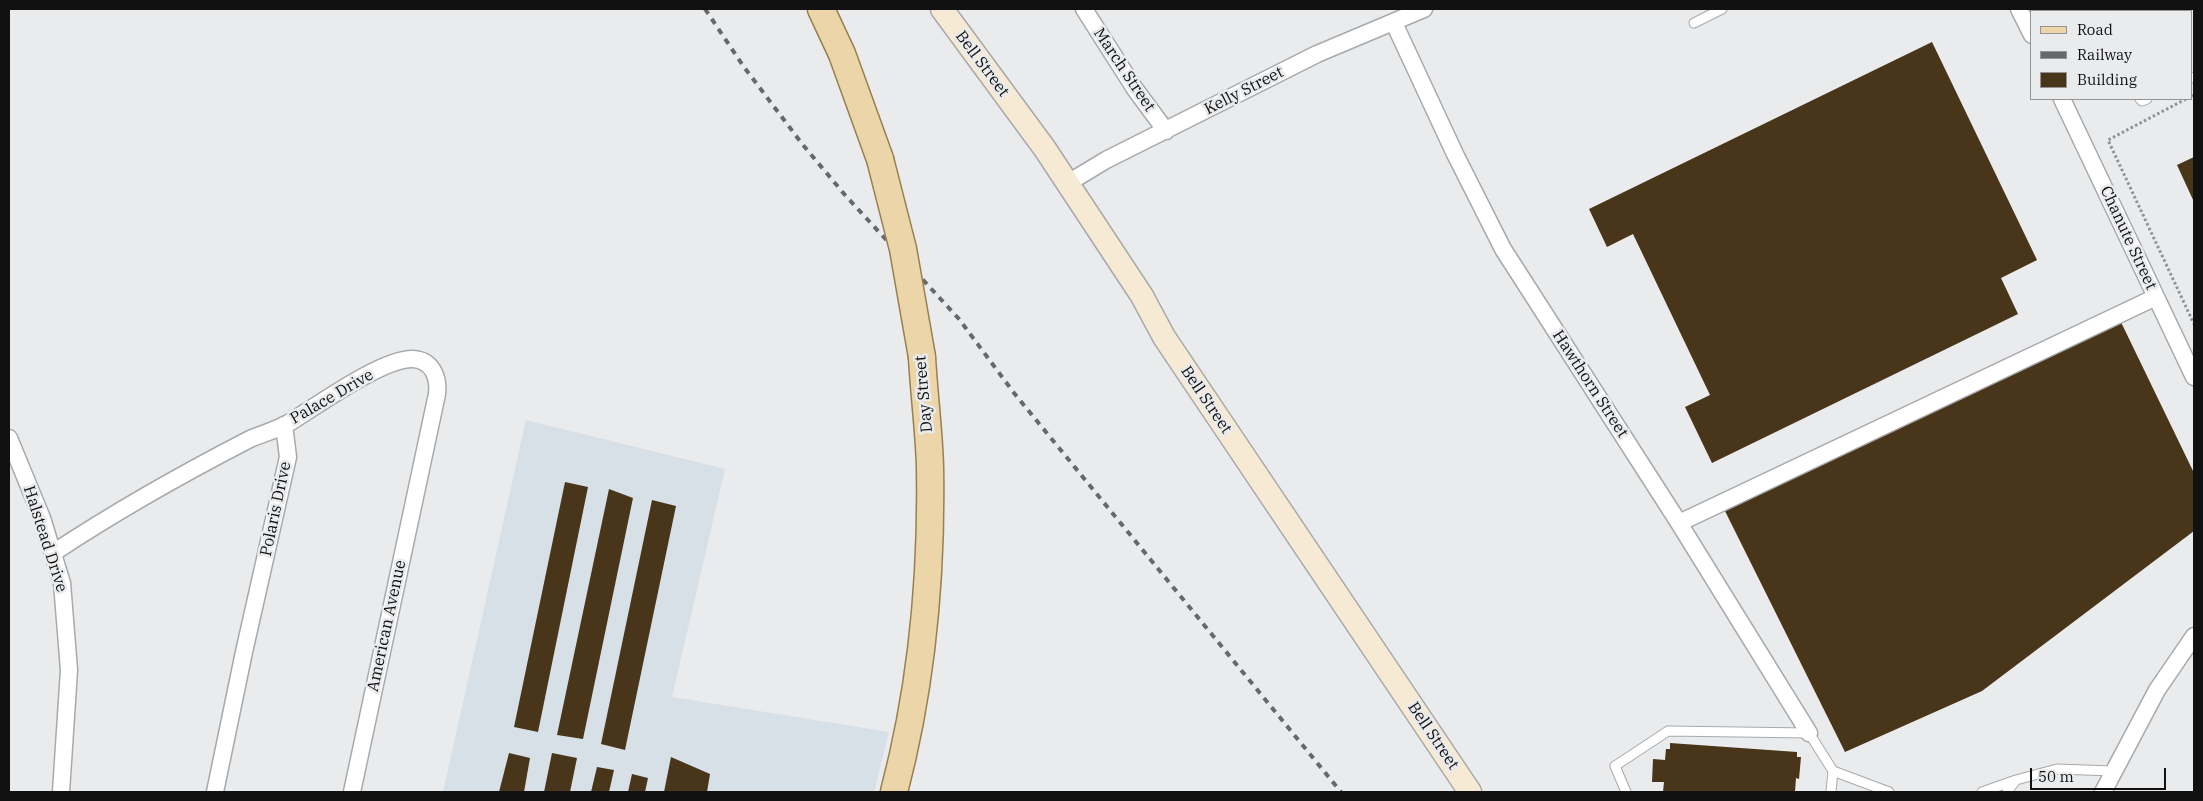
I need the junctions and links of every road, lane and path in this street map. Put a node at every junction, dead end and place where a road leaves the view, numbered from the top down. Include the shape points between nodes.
1 (821, 9) edge
2 (942, 9) edge
3 (1084, 9) edge
4 (1424, 9) edge
5 (1722, 9) edge
6 (2019, 9) edge
7 (1694, 22) dead end
8 (1394, 23) junction
9 (2030, 31) edge
10 (2062, 100) edge
11 (2184, 100) edge
12 (1166, 131) junction
13 (1068, 183) junction
14 (2156, 297) junction
15 (2194, 324) edge
16 (2194, 377) edge
17 (284, 425) junction
18 (9, 438) edge
19 (423, 459) joint
20 (1679, 523) junction
21 (53, 553) junction
22 (2194, 636) edge
23 (1808, 733) junction
24 (1833, 771) junction
25 (2113, 771) junction
26 (2016, 780) junction
27 (61, 792) edge
28 (215, 792) edge
29 (352, 792) edge
30 (894, 792) edge
31 (1470, 792) edge
32 (1626, 792) edge
33 (1831, 792) edge
34 (1889, 792) edge
35 (1982, 792) edge
36 (2007, 792) edge
37 (2103, 792) edge

1 - 30 main road, Day Street, bridge via 842,54 880,159 903,249 922,357 930,466 926,609 916,690
2 - 13 main road, Bell Street
3 - 12 street, March Street
4 - 8 street, Kelly Street
5 - 7 lane
6 - 9 street
8 - 12 street, Kelly Street via 1317,54
8 - 20 street, Hawthorn Street via 1503,249
10 - 14 street, Chanute Street
11 - 15 path via 2108,140
12 - 13 street, Kelly Street via 1106,160
13 - 31 main road, Bell Street via 1142,296 1164,337
14 - 16 street, Chanute Street
14 - 20 street
17 - 19 street, Palace Drive via 357,380 398,362 421,360 435,373 438,384
17 - 21 street via 251,439 91,528
17 - 28 street, Polaris Drive via 288,457
18 - 21 street, Halstead Drive
19 - 29 street, American Avenue
20 - 23 street, Hawthorn Street
21 - 27 street, Halstead Drive via 62,583 70,670
22 - 25 street via 2157,690
23 - 24 lane
23 - 32 lane via 1668,731 1615,766
24 - 33 lane
24 - 34 lane
25 - 26 lane via 2067,768
25 - 37 street
26 - 35 lane
26 - 36 lane

